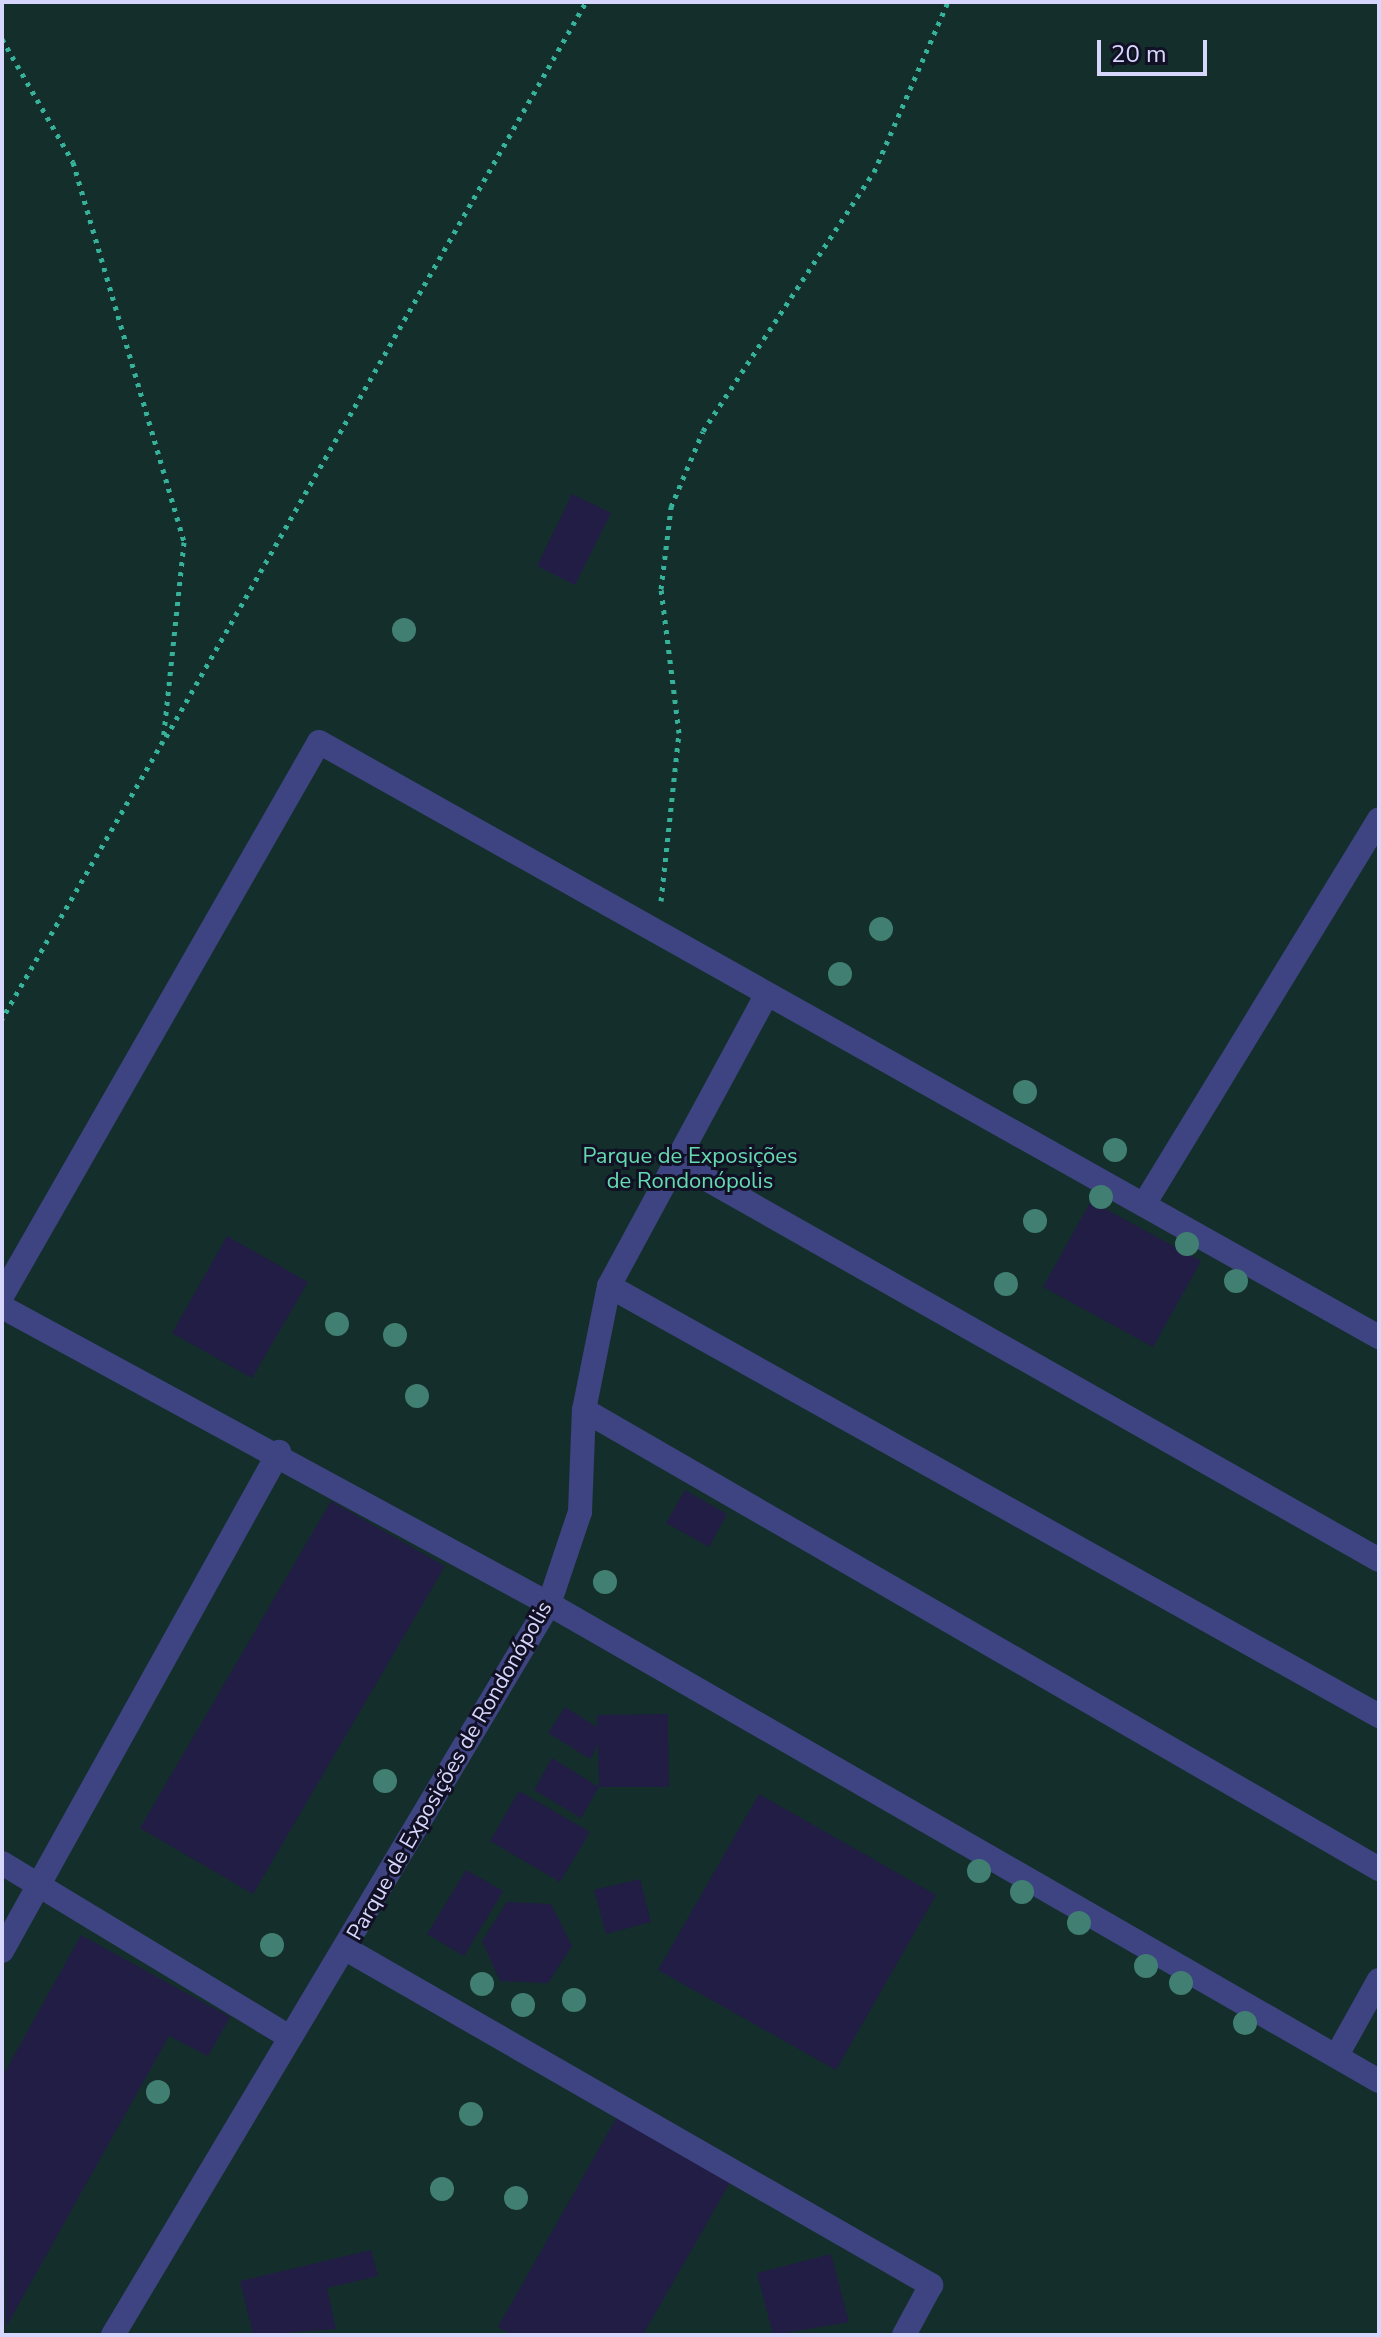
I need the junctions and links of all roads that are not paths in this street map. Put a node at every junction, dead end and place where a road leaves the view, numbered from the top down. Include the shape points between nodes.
1 (1379, 819) edge
2 (765, 998) junction
3 (680, 1164) junction
4 (1146, 1201) junction
5 (609, 1286) junction
6 (2, 1296) edge
7 (2, 1307) edge
8 (1379, 1337) edge
9 (584, 1410) junction
10 (279, 1452) junction
11 (1379, 1560) edge
12 (549, 1604) junction
13 (1379, 1716) edge
14 (2, 1863) edge
15 (1379, 1869) edge
16 (40, 1885) junction
17 (346, 1949) junction
18 (2, 1951) edge
19 (1379, 1980) edge
20 (288, 2036) junction
21 (1337, 2055) junction
22 (1379, 2081) edge
23 (113, 2335) edge
24 (904, 2335) edge

1 - 4 street
2 - 3 street, Parque de Exposições de Rondonópolis
2 - 4 street
2 - 6 street via 657,930 319,742
3 - 5 street, Parque de Exposições de Rondonópolis
3 - 11 street
4 - 8 street
5 - 9 street, Parque de Exposições de Rondonópolis
5 - 13 street
7 - 10 street
9 - 12 street, Parque de Exposições de Rondonópolis via 580,1512
9 - 15 street
10 - 12 street
10 - 16 street
12 - 17 street, Parque de Exposições de Rondonópolis
12 - 21 street
14 - 16 street
16 - 18 street
16 - 20 street
17 - 20 street, Parque de Exposições de Rondonópolis
17 - 24 street via 931,2285
19 - 21 street
20 - 23 street, Parque de Exposições de Rondonópolis
21 - 22 street

